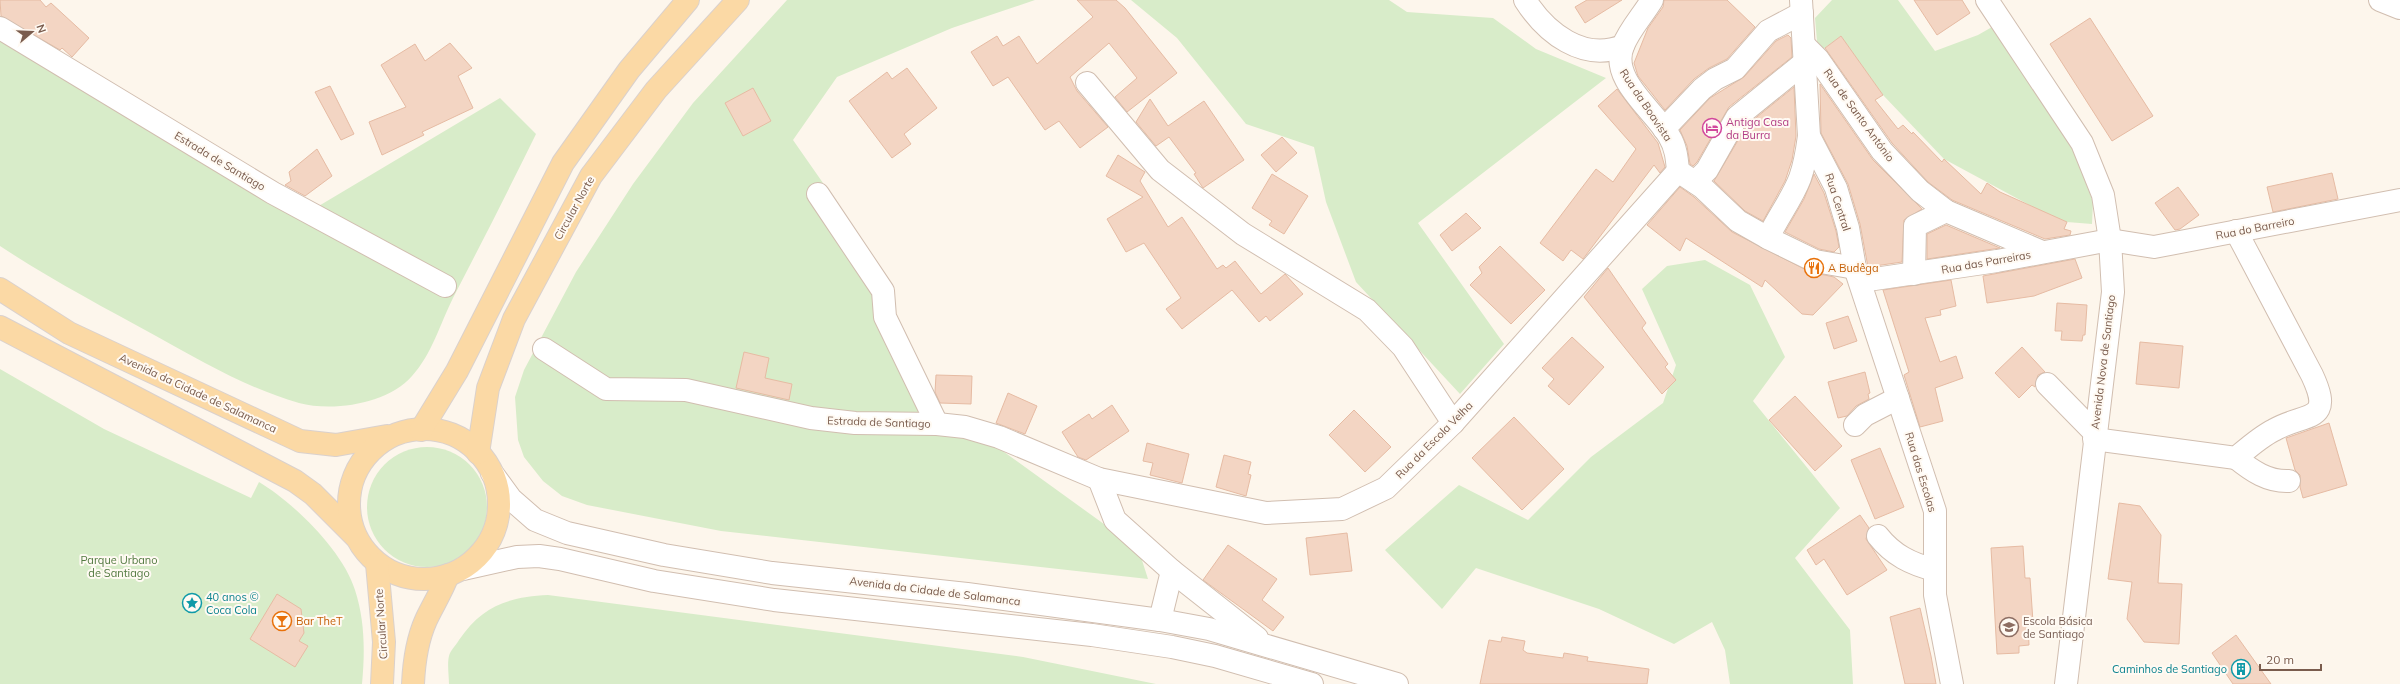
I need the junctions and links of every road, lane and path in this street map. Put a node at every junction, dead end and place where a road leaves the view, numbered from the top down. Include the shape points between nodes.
1 (688, 0) edge
2 (738, 0) edge
3 (1525, 0) edge
4 (1652, 0) edge
5 (1987, 0) edge
6 (2380, 0) edge
7 (1806, 4) edge
8 (2400, 8) edge
9 (0, 28) edge
10 (1623, 46) junction
11 (1804, 54) junction
12 (1087, 83) dead end
13 (1664, 129) junction
14 (1809, 136) junction
15 (1687, 177) junction
16 (818, 194) dead end
17 (2400, 200) edge
18 (1946, 211) junction
19 (2236, 231) junction
20 (1768, 238) junction
21 (2110, 240) junction
22 (2040, 252) junction
23 (1858, 274) junction
24 (1914, 274) junction
25 (445, 286) dead end
26 (0, 289) edge
27 (0, 327) edge
28 (544, 350) dead end
29 (2047, 384) dead end
30 (1898, 398) junction
31 (1453, 423) junction
32 (937, 424) junction
33 (1855, 425) dead end
34 (415, 430) junction
35 (2094, 436) junction
36 (478, 453) junction
37 (2236, 458) junction
38 (492, 474) junction
39 (1099, 479) junction
40 (2289, 481) dead end
41 (1878, 536) dead end
42 (364, 545) junction
43 (376, 564) junction
44 (1935, 570) junction
45 (1172, 571) junction
46 (456, 572) junction
47 (1160, 620) junction
48 (1266, 644) junction
49 (382, 684) edge
50 (413, 684) edge
51 (1312, 684) edge
52 (1397, 684) edge
53 (1952, 684) edge
54 (2066, 684) edge

1 - 34 main road via 629,70 563,163 457,371
2 - 36 main road, Circular Norte via 656,90 591,176 514,319 488,388
3 - 10 street via 1549,29 1569,44 1598,52 1611,51
4 - 10 street, Rua da Boavista
5 - 21 street, Avenida Nova de Santiago via 2082,143 2103,195
6 - 8 street
7 - 11 street, Rua Central
7 - 13 street via 1768,31 1735,69 1702,89
9 - 25 street, Estrada de Santiago via 273,193
10 - 13 street, Rua da Boavista via 1619,65 1624,77
11 - 14 street, Rua Central
11 - 15 street, Rua da Escola Velha via 1737,117 1707,170
11 - 18 street, Rua de Santo António via 1818,59 1882,151 1920,191
12 - 31 street via 1160,170 1243,234 1367,310 1403,347
13 - 15 street, Rua da Boavista
14 - 20 street via 1805,163 1799,180
14 - 23 street, Rua Central via 1836,188
15 - 20 street, Rua das Parreiras via 1723,204 1738,221
15 - 31 street, Rua da Escola Velha
16 - 32 street via 883,291 885,317
17 - 19 street, Rua do Barreiro
18 - 22 street, Rua de Santo António
18 - 24 street via 1915,226
19 - 21 street, Rua do Barreiro via 2154,247
19 - 37 street via 2321,394 2320,407 2312,416 2274,430
20 - 23 street, Rua das Parreiras via 1815,261
21 - 22 street, Rua das Parreiras
21 - 35 street, Avenida Nova de Santiago via 2113,292
22 - 24 street, Rua das Parreiras
23 - 24 street, Rua das Parreiras
23 - 30 street, Rua das Escolas
26 - 34 main road, Avenida da Cidade de Salamanca via 69,333 300,441 336,445
27 - 42 main road via 296,482 313,494
28 - 32 street, Estrada de Santiago via 606,389 686,390 811,418 855,423
29 - 35 street
30 - 33 street via 1864,415
30 - 44 street, Rua das Escolas via 1935,511
31 - 39 street, Rua da Escola Velha via 1386,488 1342,509 1266,513
32 - 39 street, Estrada de Santiago via 965,427 999,437
34 - 36 main road via 435,430 458,438
34 - 42 main road via 386,439 367,454 354,475 348,499 351,524
35 - 37 street
35 - 54 street, Avenida Nova de Santiago
36 - 38 main road
37 - 40 street via 2266,478
38 - 46 main road via 498,494 498,516 492,537 480,555
38 - 47 street, Avenida da Cidade de Salamanca via 511,499 535,520 551,527 664,555 772,573 967,594
39 - 45 street via 1115,520
41 - 44 street via 1896,554 1918,566
42 - 43 main road
43 - 46 main road via 397,575 419,580
43 - 49 main road, Circular Norte via 384,642
44 - 53 street, Rua das Escolas via 1935,595
45 - 47 street
45 - 48 street
46 - 50 main road via 426,621 418,643
46 - 51 street via 517,557 539,556 654,581 774,600 1092,635 1172,647 1215,656
47 - 48 street, Avenida da Cidade de Salamanca via 1209,629
48 - 52 street, Avenida da Cidade de Salamanca

